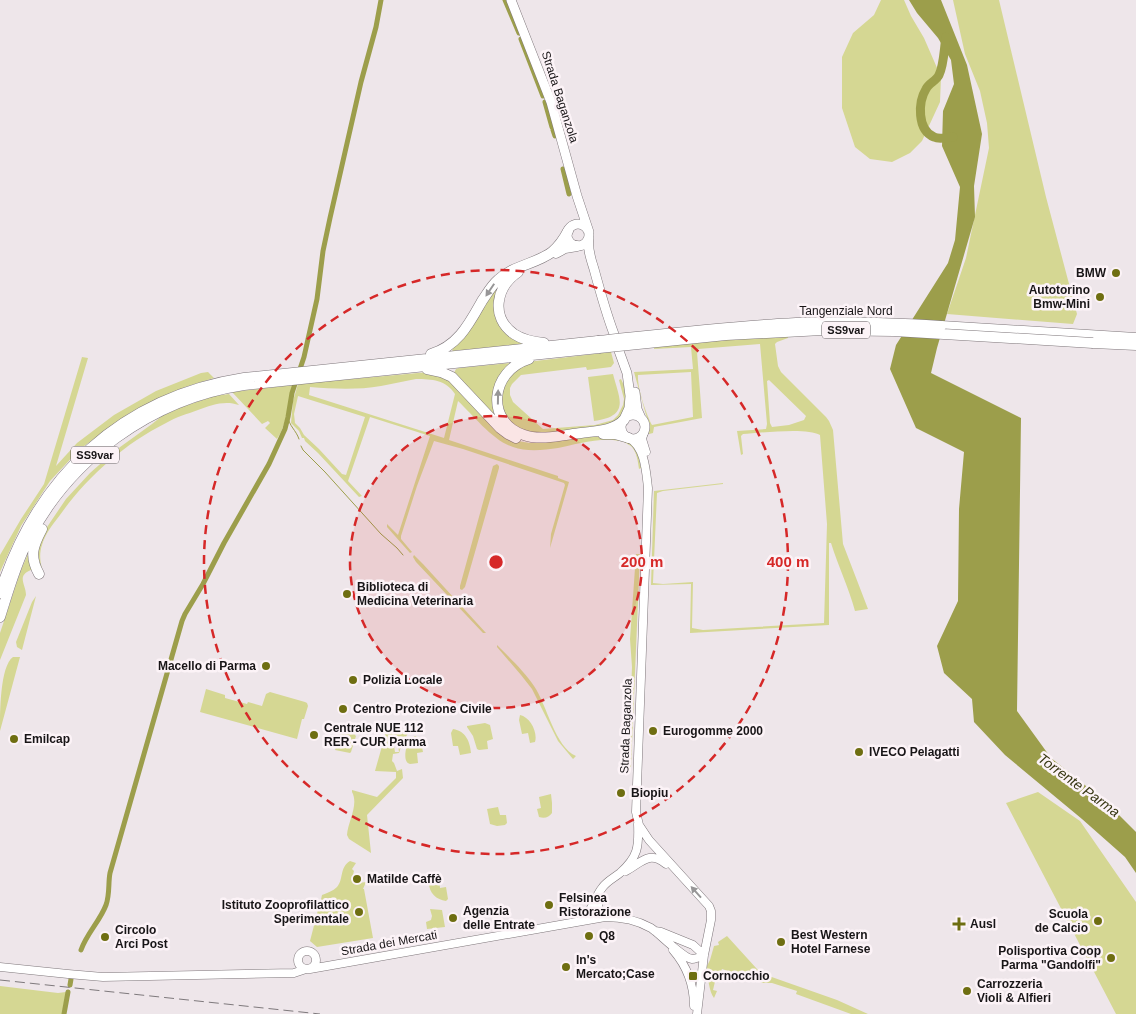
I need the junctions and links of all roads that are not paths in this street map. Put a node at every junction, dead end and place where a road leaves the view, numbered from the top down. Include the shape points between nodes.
1 (511, 0) edge
2 (580, 203) junction
3 (569, 229) junction
4 (589, 235) junction
5 (576, 246) junction
6 (591, 259) junction
7 (614, 334) dead end
8 (1136, 338) edge
9 (1093, 339) junction
10 (596, 344) junction
11 (1136, 345) edge
12 (584, 350) junction
13 (619, 351) dead end
14 (362, 365) junction
15 (394, 369) junction
16 (327, 373) junction
17 (627, 374) junction
18 (268, 379) junction
19 (158, 412) junction
20 (641, 418) junction
21 (624, 420) junction
22 (644, 432) junction
23 (629, 438) junction
24 (646, 469) junction
25 (38, 509) junction
26 (39, 574) dead end
27 (0, 577) edge
28 (0, 593) edge
29 (0, 617) edge
30 (638, 824) junction
31 (680, 874) junction
32 (617, 875) junction
33 (598, 893) junction
34 (608, 917) junction
35 (577, 921) junction
36 (654, 930) junction
37 (669, 944) junction
38 (316, 955) junction
39 (704, 955) junction
40 (298, 961) junction
41 (333, 964) junction
42 (0, 966) edge
43 (308, 969) junction
44 (284, 973) junction
45 (696, 1014) edge

1 - 2 main road, Strada Baganzola via 551,102
2 - 3 main road
2 - 4 main road, Strada Baganzola
3 - 4 main road via 576,224 582,225
3 - 5 main road via 569,241
3 -> 14 highway via 550,253 497,280 464,332 447,347 426,356
4 - 5 main road via 584,245
4 - 6 main road, Strada Baganzola
5 - 6 main road
5 - 10 highway via 563,249 512,276 502,289 499,309 508,328 524,339 543,343 577,340
6 - 7 main road, Strada Baganzola
8 - 9 highway
9 - 10 highway, Tangenziale Nord / SS9var, bridge via 902,324 830,322 749,326
9 - 11 highway
10 - 12 highway, SS9var
10 - 14 highway, SS9var
12 - 15 highway, SS9var
21 -> 12 highway via 610,429 542,437 522,435 504,420 497,394 510,369 528,359 570,355
13 - 17 main road, Strada Baganzola
14 - 16 highway, SS9var
15 - 16 highway, SS9var
15 - 23 highway via 430,369 449,376 500,428 515,438 538,441 609,434
16 - 18 highway, SS9var
17 - 20 main road, Strada Baganzola via 635,390
17 - 21 main road, Strada Baganzola via 630,401
18 - 19 highway, SS9var via 207,393
18 - 25 highway, SS9var via 234,380 203,387 139,414 80,458
19 - 26 highway via 106,453 59,504 34,546 34,561
19 - 29 highway, SS9var via 98,452 53,500 22,553
20 - 21 main road via 632,415
20 - 22 main road, Strada Baganzola via 645,424
21 - 23 main road, Strada Baganzola via 622,431
22 - 23 main road
22 - 24 street, Strada Baganzola
23 - 24 street, Strada Baganzola via 639,448
24 - 30 street, Strada Baganzola via 648,508 635,802
25 - 27 highway via 22,530
25 - 28 highway, SS9var via 15,551
30 - 31 street, Strada Baganzola
30 - 32 street via 636,852
31 - 32 street via 651,857
39 -> 31 street, Strada Baganzola via 711,911
32 - 33 street
33 - 34 street via 599,911
33 - 35 street via 586,916
34 - 35 street, Strada dei Mercati
34 - 36 street, Strada dei Mercati via 632,920
35 - 41 street, Strada dei Mercati
36 - 37 street, Strada dei Mercati
36 - 39 street, Strada dei Mercati via 693,946
37 - 39 street, Strada dei Mercati via 690,958
37 - 45 street, Strada dei Mercati via 690,980
38 - 40 street via 310,950 304,951 298,956
38 - 41 street, Strada dei Mercati
38 - 43 street via 316,963
39 - 45 street, Strada dei Mercati
40 - 43 street
40 - 44 street via 292,971
41 - 43 street, Strada dei Mercati
42 - 44 street, Strada dei Mercati via 114,977
43 - 44 street, Strada dei Mercati

